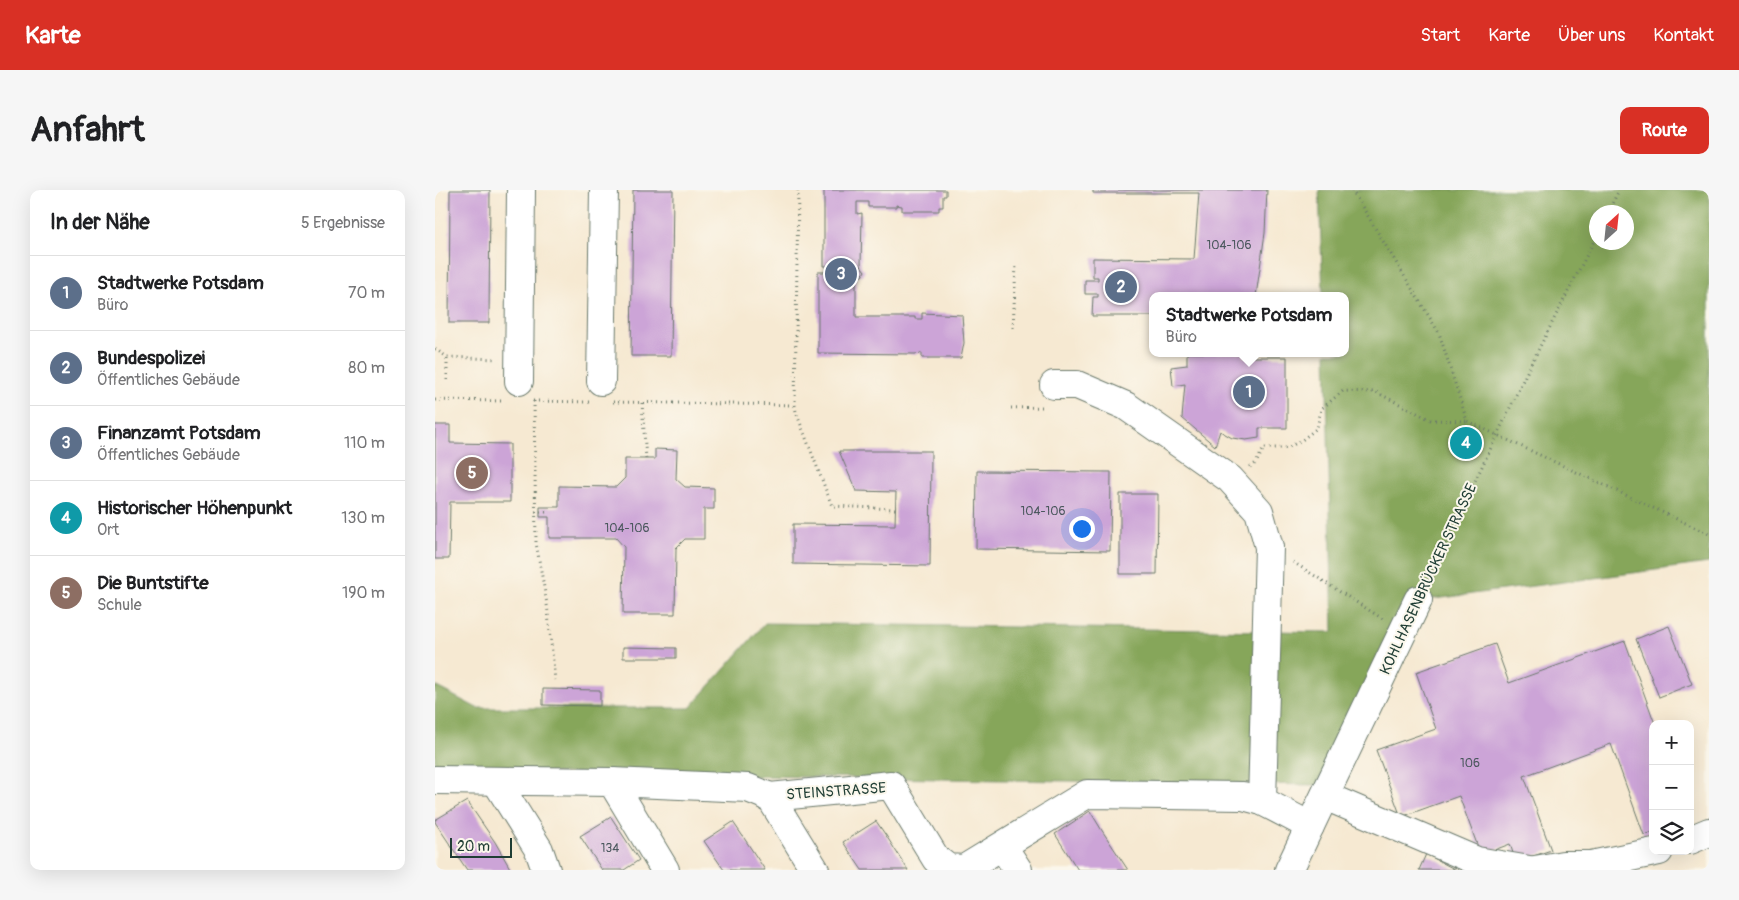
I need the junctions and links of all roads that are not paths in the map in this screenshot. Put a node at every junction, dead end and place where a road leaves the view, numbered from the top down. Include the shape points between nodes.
1 (521, 190) edge
2 (604, 190) edge
3 (524, 380) road end
4 (601, 381) dead end
5 (1054, 385) dead end
6 (1419, 600) road end
7 (435, 780) edge
8 (495, 781) junction
9 (612, 782) junction
10 (1325, 796) junction
11 (770, 797) junction
12 (1262, 801) junction
13 (1310, 826) junction
14 (1709, 832) edge
15 (1694, 838) edge
16 (1003, 847) junction
17 (1649, 853) edge
18 (546, 870) edge
19 (665, 870) edge
20 (815, 870) edge
21 (1018, 870) edge
22 (1289, 870) edge
23 (1529, 870) edge
24 (1535, 870) edge

1 - 3 lane
2 - 4 lane
5 - 12 lane via 1077,385 1126,406 1230,480 1259,511 1269,547
6 - 10 lane, KOHLHASENBRÜCKER STRASSE
7 - 8 lane, STEINSTRASSE
8 - 9 lane, STEINSTRASSE
8 - 18 lane via 539,850
9 - 11 lane, STEINSTRASSE via 748,788
9 - 19 lane
10 - 13 lane, KOHLHASENBRÜCKER STRASSE
10 - 23 lane via 1477,861
11 - 16 lane, STEINSTRASSE via 891,784 936,859 948,868 964,869
11 - 20 lane, STEINSTRASSE
12 - 13 lane, STEINSTRASSE
12 - 16 lane, STEINSTRASSE via 1243,796 1087,794
13 - 22 lane, KOHLHASENBRÜCKER STRASSE
14 - 15 lane
16 - 21 lane
17 - 24 lane via 1591,865

